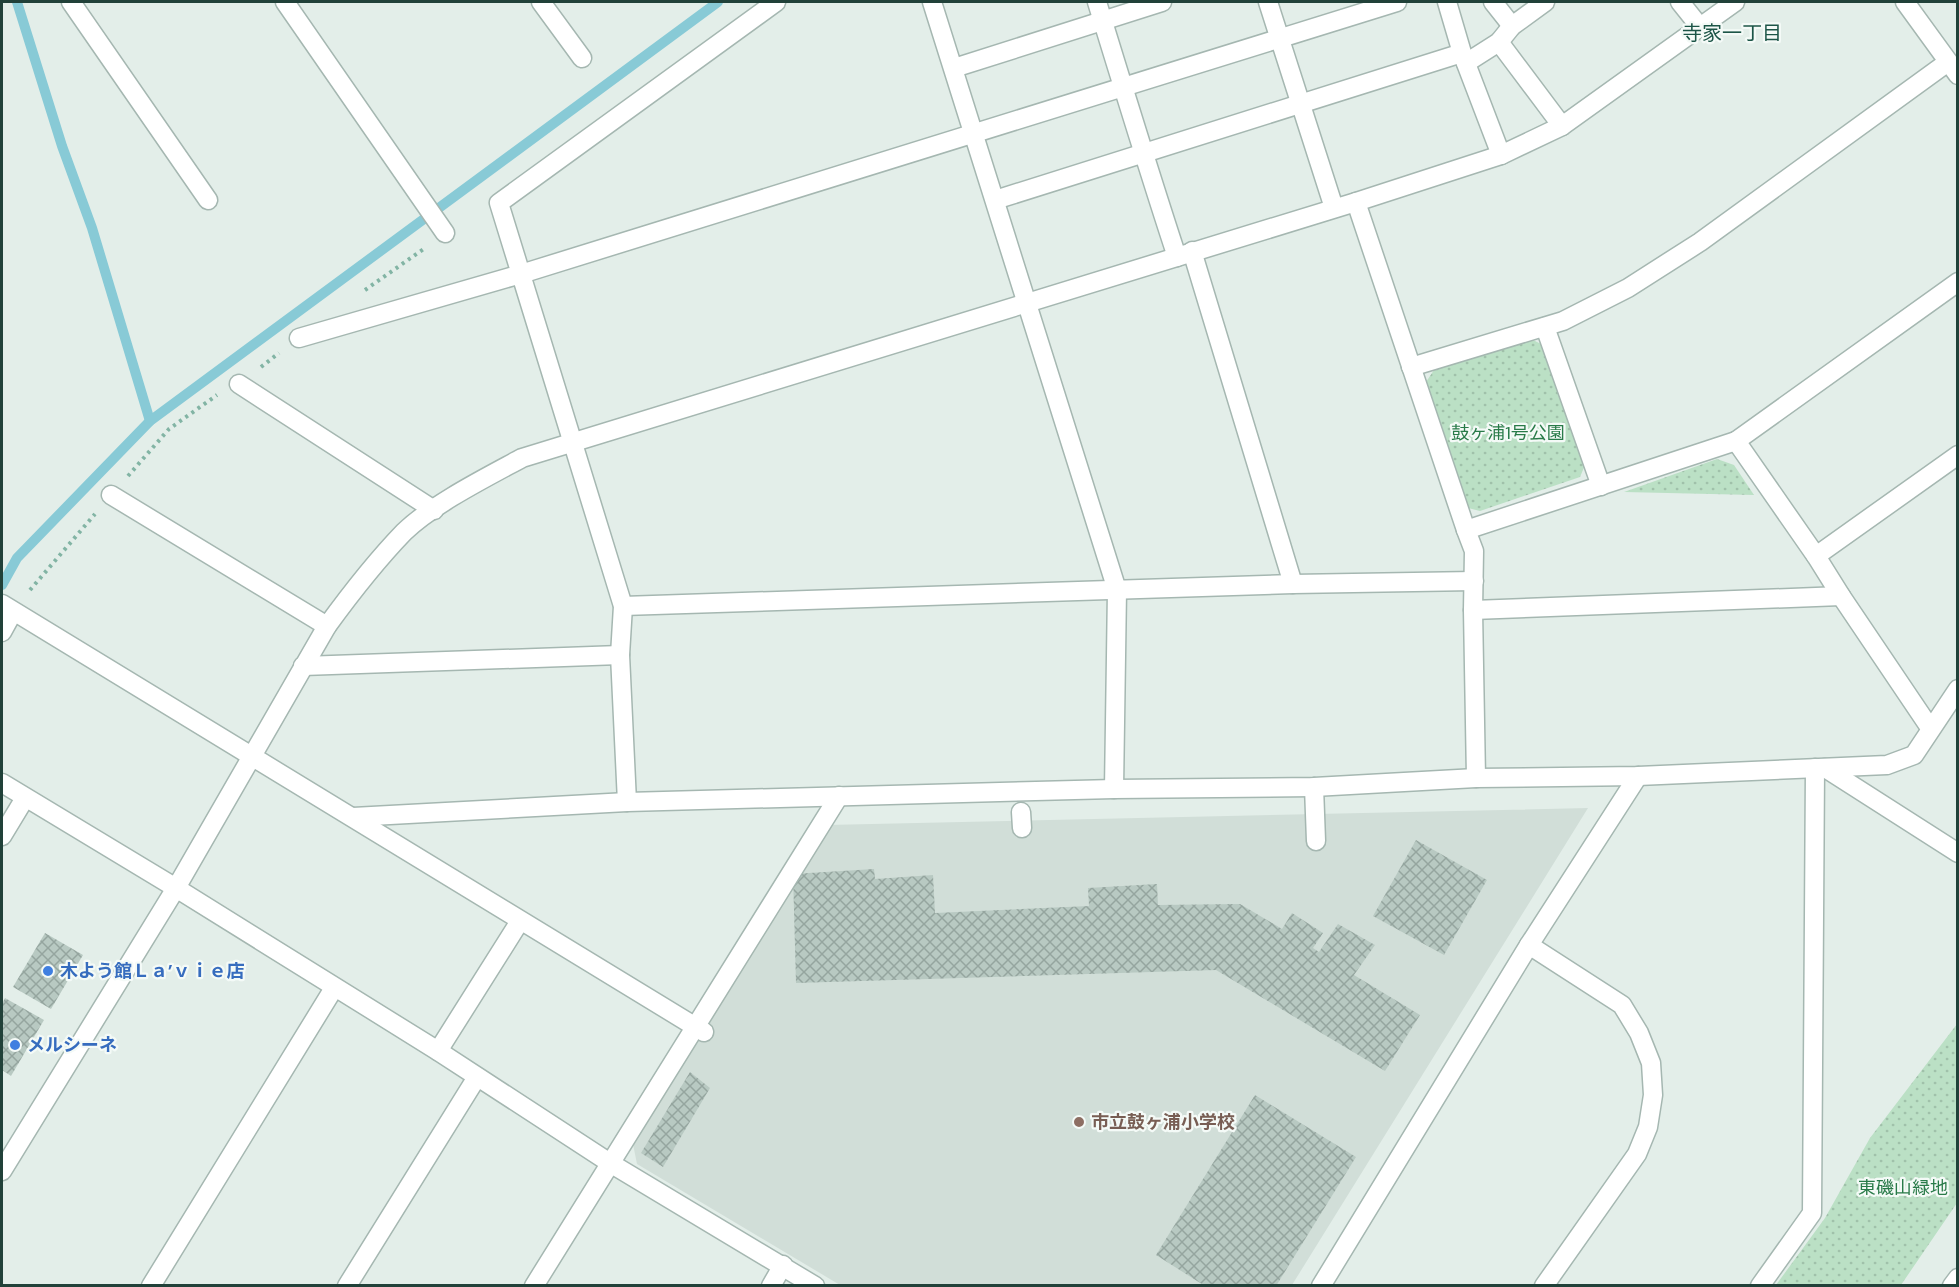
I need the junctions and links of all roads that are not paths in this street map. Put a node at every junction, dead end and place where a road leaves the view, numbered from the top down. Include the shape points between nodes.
1 (71, 2) edge
2 (285, 2) edge
3 (541, 2) edge
4 (776, 2) edge
5 (933, 2) edge
6 (1097, 2) edge
7 (1162, 2) edge
8 (1268, 2) edge
9 (1397, 2) edge
10 (1447, 2) edge
11 (1493, 2) edge
12 (1545, 2) edge
13 (1680, 2) edge
14 (1735, 2) edge
15 (1905, 2) edge
16 (1102, 19) junction
17 (1512, 26) junction
18 (1700, 27) junction
19 (1279, 39) junction
20 (1499, 42) junction
21 (582, 58) dead end
22 (1464, 58) junction
23 (954, 68) junction
24 (1953, 68) edge
25 (1124, 86) junction
26 (1300, 105) junction
27 (1562, 126) junction
28 (974, 134) junction
29 (1142, 153) junction
30 (1501, 155) junction
31 (995, 200) junction
32 (208, 201) dead end
33 (1356, 202) junction
34 (1334, 208) junction
35 (445, 233) dead end
36 (1185, 254) junction
37 (521, 274) junction
38 (1958, 282) edge
39 (1026, 302) junction
40 (1545, 327) junction
41 (299, 339) dead end
42 (1411, 367) junction
43 (239, 384) dead end
44 (1736, 441) junction
45 (573, 443) junction
46 (1958, 455) edge
47 (1601, 486) junction
48 (111, 495) dead end
49 (434, 510) junction
50 (1466, 530) junction
51 (1816, 556) junction
52 (1474, 581) junction
53 (1293, 584) junction
54 (1117, 590) junction
55 (1841, 596) junction
56 (623, 606) junction
57 (7, 608) edge
58 (1473, 610) junction
59 (327, 626) junction
60 (2, 632) edge
61 (620, 655) junction
62 (303, 666) junction
63 (1958, 689) edge
64 (1930, 728) junction
65 (251, 757) junction
66 (1820, 768) junction
67 (1638, 776) junction
68 (1476, 778) junction
69 (2, 783) edge
70 (1314, 787) junction
71 (1114, 789) junction
72 (839, 796) junction
73 (25, 798) junction
74 (627, 802) junction
75 (353, 817) junction
76 (2, 836) edge
77 (1316, 841) dead end
78 (1958, 854) edge
79 (176, 888) junction
80 (520, 921) junction
81 (1529, 945) junction
82 (334, 988) junction
83 (699, 1030) junction
84 (438, 1051) junction
85 (477, 1077) junction
86 (610, 1163) junction
87 (2, 1171) edge
88 (783, 1265) junction
89 (1958, 1278) edge
90 (151, 1286) edge
91 (347, 1286) edge
92 (534, 1286) edge
93 (771, 1286) edge
94 (815, 1286) edge
95 (1322, 1286) edge
96 (1544, 1286) edge
97 (1760, 1286) edge
98 (1952, 1286) edge

1 - 32 street
2 - 35 street
3 - 21 street
4 - 37 street via 499,203
5 - 23 street
6 - 16 street
7 - 16 street
8 - 19 street
9 - 19 street
10 - 22 street
11 - 17 street
12 - 17 street
13 - 18 street
14 - 18 street
15 - 24 street
16 - 23 street
16 - 25 street
17 - 20 street
18 - 27 street
19 - 25 street
19 - 26 street
20 - 22 street
20 - 27 street
22 - 26 street
22 - 30 street
23 - 28 street
24 - 40 street via 1628,288
25 - 28 street
25 - 29 street
26 - 29 street
26 - 34 street
27 - 30 street
28 - 31 street
28 - 37 street
29 - 31 street
29 - 36 street
30 - 33 street
31 - 39 street
33 - 34 street
33 - 42 street
34 - 36 street
36 - 39 street
36 - 53 street
37 - 41 street
37 - 45 street
38 - 44 street
39 - 45 street
39 - 54 street
40 - 42 street
40 - 47 street
42 - 50 street
43 - 49 street
44 - 47 street
44 - 51 street
45 - 49 street via 522,458
45 - 56 street
46 - 51 street
47 - 50 street
48 - 59 street
49 - 59 street via 406,531 348,596
50 - 52 street via 1474,551
51 - 55 street
52 - 53 street
52 - 58 street
53 - 54 street
54 - 56 street
54 - 71 street
55 - 58 street
55 - 64 street
56 - 61 street
57 - 60 street
57 - 65 street
58 - 68 street
59 - 62 street
61 - 62 street
61 - 74 street
62 - 65 street
63 - 64 street
64 - 66 street via 1914,755 1887,765
65 - 75 street
65 - 79 street
66 - 67 street
66 - 78 street
66 - 97 street via 1812,1213
67 - 68 street
67 - 81 street
68 - 70 street
69 - 73 street
70 - 71 street
70 - 77 street
71 - 72 street
72 - 74 street
72 - 83 street
73 - 76 street
73 - 79 street
74 - 75 street
75 - 80 street
79 - 82 street
79 - 87 street
80 - 83 street
80 - 84 street
81 - 95 street
81 - 96 street via 1622,1005 1651,1063 1653,1095 1648,1127 1638,1154
82 - 84 street
82 - 90 street
83 - 86 street
84 - 85 street
85 - 86 street
85 - 91 street
86 - 88 street
86 - 92 street
88 - 93 street
88 - 94 street
89 - 98 street

